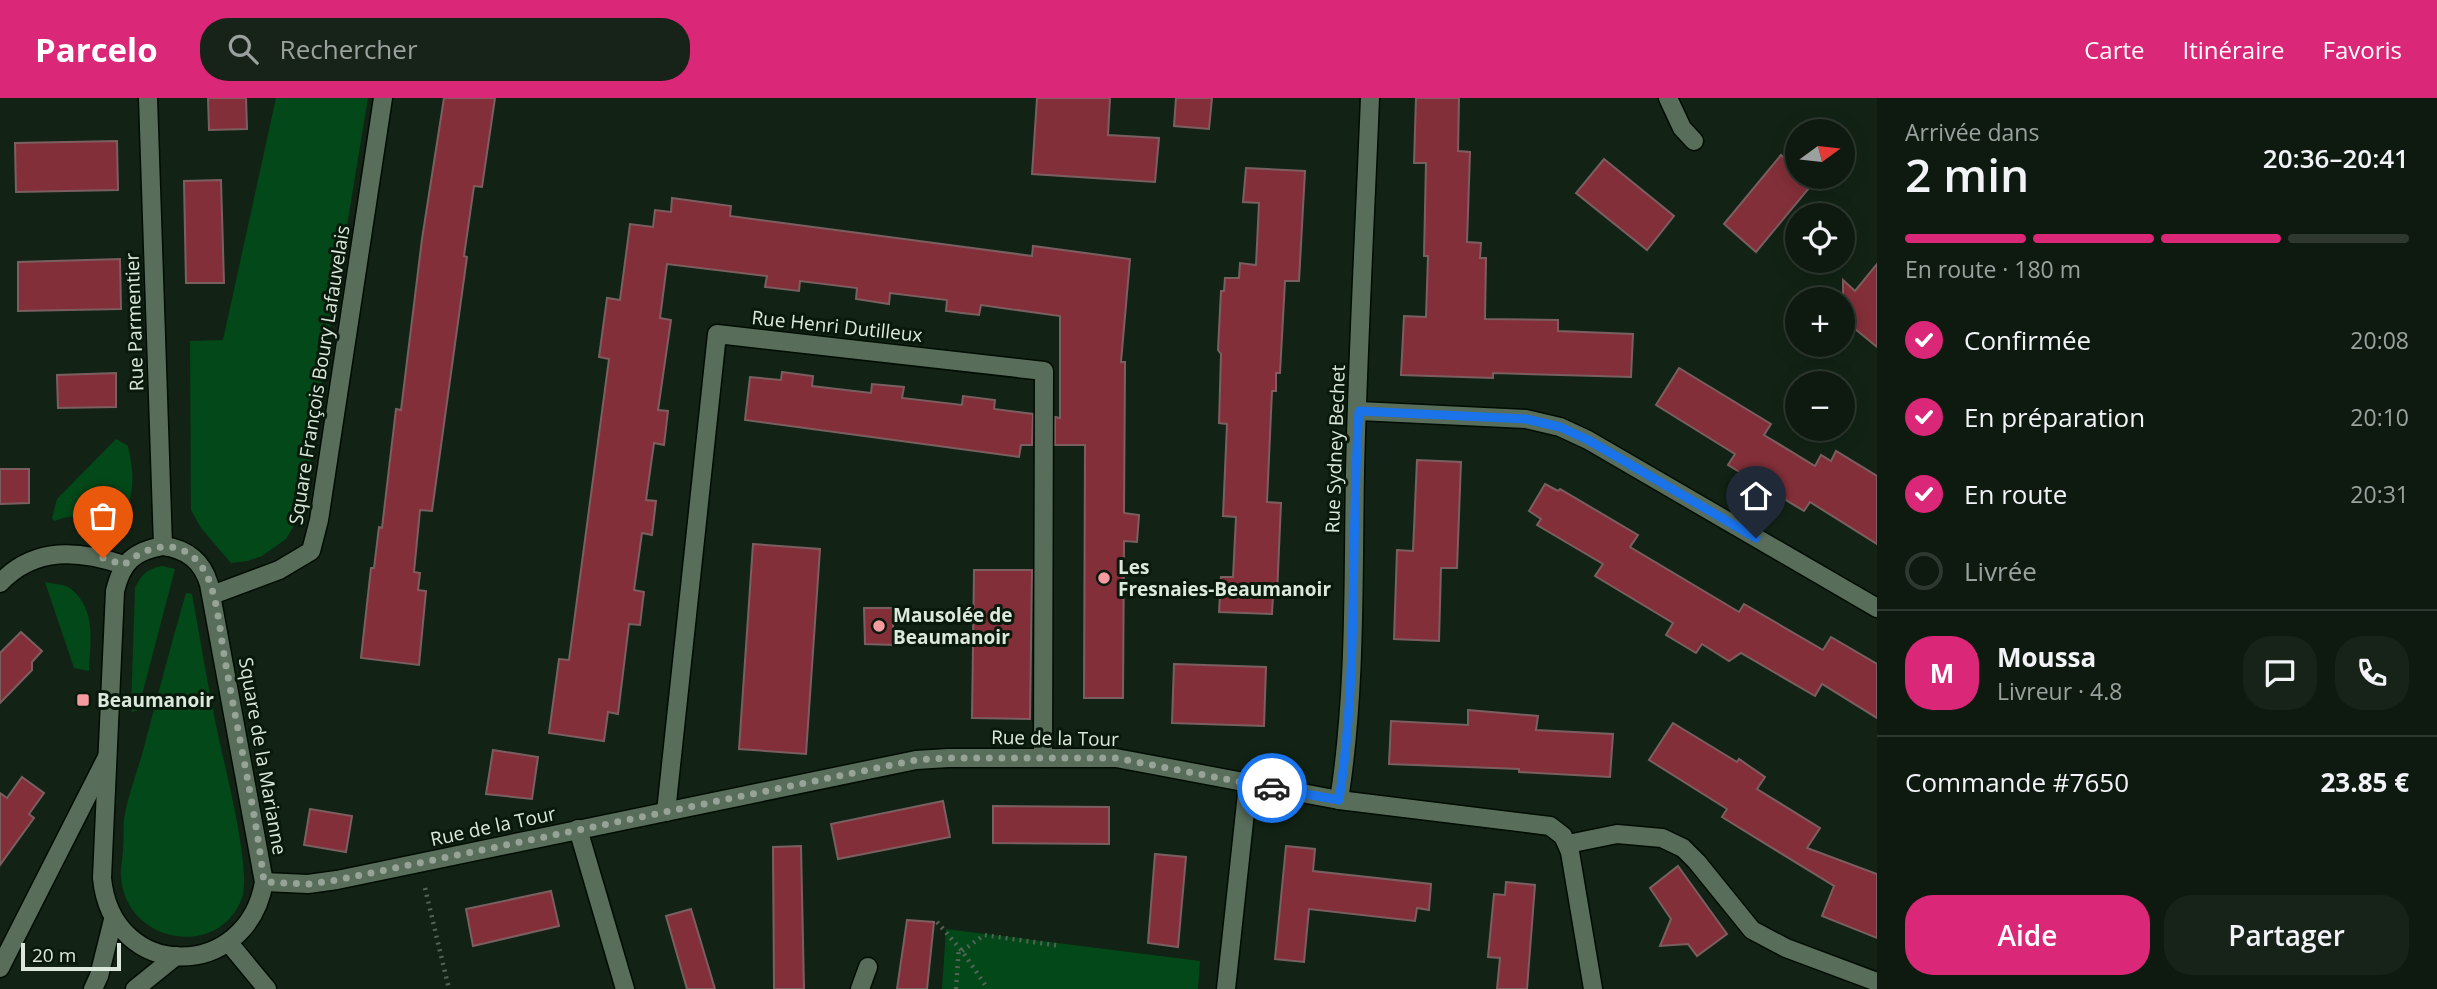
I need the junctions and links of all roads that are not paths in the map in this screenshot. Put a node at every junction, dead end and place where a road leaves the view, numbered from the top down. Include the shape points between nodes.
1 (148, 98) edge
2 (383, 98) edge
3 (1370, 98) edge
4 (1668, 98) edge
5 (1694, 141) dead end
6 (1359, 411) junction
7 (163, 546) junction
8 (124, 565) junction
9 (0, 583) edge
10 (212, 595) junction
11 (1877, 608) edge
12 (107, 757) junction
13 (1043, 758) junction
14 (1248, 784) junction
15 (1339, 800) junction
16 (666, 812) junction
17 (578, 829) junction
18 (1567, 844) junction
19 (264, 882) junction
20 (113, 920) junction
21 (229, 943) junction
22 (176, 956) junction
23 (868, 967) dead end
24 (0, 968) edge
25 (1877, 982) edge
26 (93, 989) edge
27 (135, 989) edge
28 (267, 989) edge
29 (625, 989) edge
30 (860, 989) edge
31 (1226, 989) edge
32 (1593, 989) edge

1 - 7 street, Rue Parmentier
2 - 10 street, Square François Boury Lafauvelais via 311,551 279,570
3 - 6 street, Rue Sydney Bechet
4 - 5 street via 1682,128
6 - 11 street via 1526,419 1560,427
6 - 15 street, Rue Sydney Bechet via 1351,645
7 - 8 street via 142,552
7 - 10 street, Square de la Marianne via 194,557 206,573
8 - 9 street via 87,556 44,557 22,563
8 - 12 street, Square de la Marianne via 115,590
10 - 19 street, Square de la Marianne
12 - 20 street, Square de la Marianne via 102,878
12 - 24 street
13 - 14 street, Rue de la Tour via 1116,758
13 - 16 street, Rue de la Tour via 916,760
13 - 16 street, Rue Henri Dutilleux via 1044,371 717,334
14 - 15 street, Rue de la Tour
14 - 31 street
15 - 18 street, Rue de la Tour via 1542,824 1558,831
16 - 17 street, Rue de la Tour
17 - 19 street, Rue de la Tour via 309,884
17 - 29 street
18 - 25 street via 1617,834 1662,838 1683,848 1697,862 1752,930 1786,948
18 - 32 street
19 - 21 street, Square de la Marianne via 253,916
20 - 22 street, Square de la Marianne via 137,943
20 - 26 street
21 - 22 street, Square de la Marianne via 207,953
21 - 28 street
22 - 27 street
23 - 30 street

